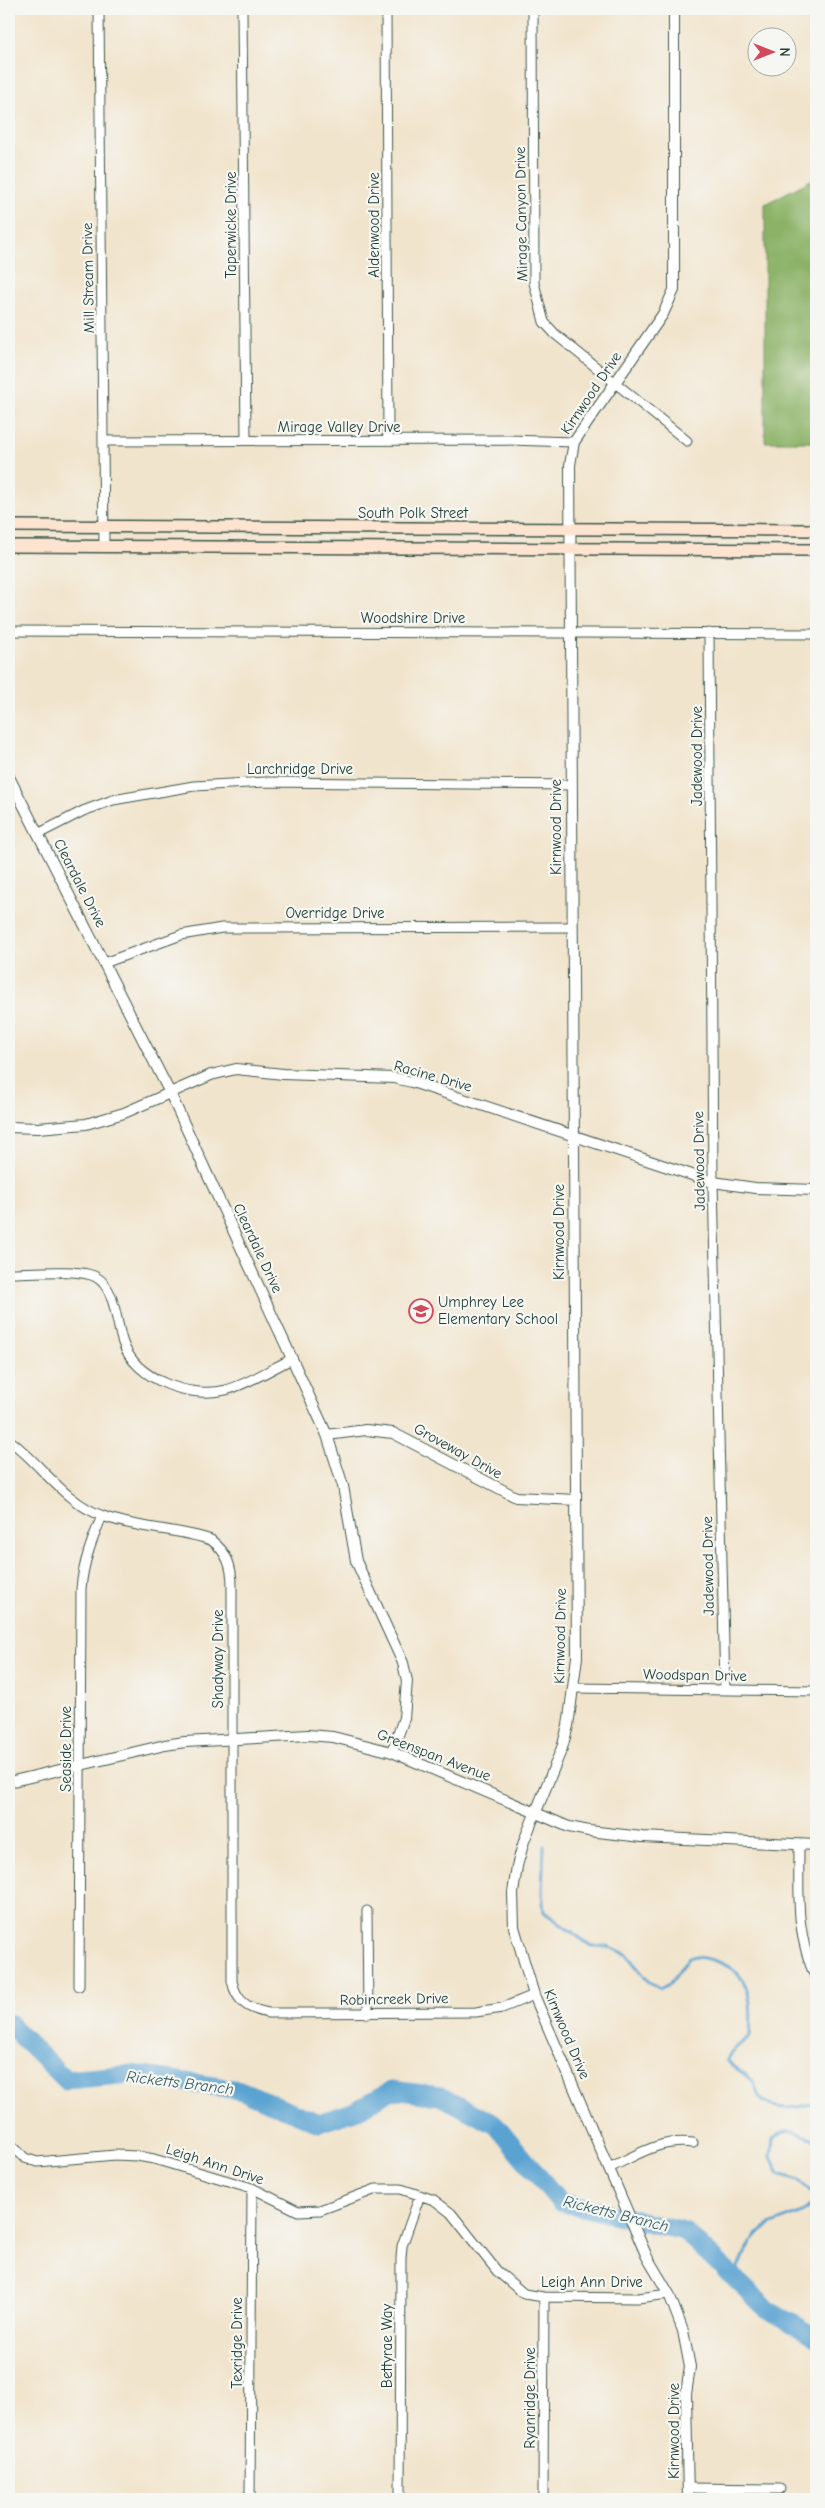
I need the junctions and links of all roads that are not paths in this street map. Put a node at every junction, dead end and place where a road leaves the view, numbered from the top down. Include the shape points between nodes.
1 (99, 9) edge
2 (242, 9) edge
3 (386, 9) edge
4 (533, 9) edge
5 (674, 9) edge
6 (614, 384) junction
7 (246, 440) junction
8 (388, 440) junction
9 (104, 441) junction
10 (687, 441) dead end
11 (574, 442) junction
12 (9, 526) edge
13 (104, 526) junction
14 (569, 528) junction
15 (816, 530) edge
16 (9, 546) edge
17 (104, 547) junction
18 (569, 549) junction
19 (816, 550) edge
20 (9, 631) edge
21 (570, 632) junction
22 (710, 633) junction
23 (816, 634) edge
24 (9, 777) edge
25 (571, 786) junction
26 (38, 834) junction
27 (572, 927) junction
28 (104, 963) junction
29 (170, 1093) junction
30 (9, 1127) edge
31 (573, 1137) junction
32 (713, 1182) junction
33 (816, 1190) edge
34 (9, 1272) edge
35 (292, 1359) junction
36 (327, 1435) junction
37 (9, 1440) edge
38 (576, 1500) junction
39 (102, 1516) junction
40 (574, 1688) junction
41 (725, 1689) junction
42 (816, 1691) edge
43 (231, 1739) junction
44 (392, 1752) junction
45 (80, 1765) junction
46 (9, 1782) edge
47 (535, 1812) junction
48 (800, 1845) junction
49 (816, 1845) edge
50 (367, 1910) dead end
51 (816, 1979) edge
52 (79, 1986) dead end
53 (534, 1996) junction
54 (253, 2010) joint
55 (368, 2014) junction
56 (9, 2143) edge
57 (693, 2143) dead end
58 (609, 2168) junction
59 (252, 2188) junction
60 (420, 2196) junction
61 (669, 2294) junction
62 (544, 2297) junction
63 (689, 2488) junction
64 (780, 2489) dead end
65 (250, 2499) edge
66 (400, 2499) edge
67 (543, 2499) edge
68 (688, 2499) edge

1 - 9 street, Mill Stream Drive
2 - 7 street, Taperwicke Drive
3 - 8 street, Aldenwood Drive
4 - 6 street, Mirage Canyon Drive via 534,283 537,299 544,322
5 - 6 street, Kirnwood Drive via 674,290 664,314
6 - 10 street, Mirage Canyon Drive
6 - 11 street, Kirnwood Drive
7 - 8 street, Mirage Valley Drive
7 - 9 street, Mirage Valley Drive
8 - 11 street, Mirage Valley Drive
9 - 13 street, Mill Stream Drive
11 - 14 street, Kirnwood Drive via 569,484
12 - 13 main road, South Polk Street
13 - 14 main road, South Polk Street
13 - 17 street, Mill Stream Drive
14 - 15 main road, South Polk Street
14 - 18 street, Kirnwood Drive
16 - 17 main road
17 - 18 main road
18 - 19 main road
18 - 21 street, Kirnwood Drive
20 - 21 street, Woodshire Drive
21 - 22 street, Woodshire Drive
21 - 25 street, Kirnwood Drive
22 - 23 street, Woodshire Drive
22 - 32 street, Jadewood Drive
24 - 26 street, Cleardale Drive
25 - 26 street, Larchridge Drive via 265,782 194,786 113,800
25 - 27 street, Kirnwood Drive
26 - 28 street, Cleardale Drive
27 - 28 street, Overridge Drive via 222,928 182,935
27 - 31 street, Kirnwood Drive
28 - 29 street, Cleardale Drive
29 - 30 street, Racine Drive via 124,1113 86,1124
29 - 31 street, Racine Drive via 211,1074 236,1069 394,1078
29 - 35 street, Cleardale Drive
31 - 32 street, Racine Drive
31 - 38 street, Kirnwood Drive
32 - 33 street, Racine Drive via 756,1188
32 - 41 street, Jadewood Drive
34 - 35 street via 71,1272 96,1277 110,1297 123,1344 132,1358 158,1380 170,1384 206,1392 229,1389
35 - 36 street, Cleardale Drive
36 - 38 street, Groveway Drive via 366,1430 393,1433 510,1495
36 - 44 street, Cleardale Drive via 343,1486 356,1561 403,1663 407,1681 404,1718
37 - 39 street, Shadyway Drive via 54,1485
38 - 40 street, Kirnwood Drive
39 - 43 street, Shadyway Drive via 197,1535 222,1548 232,1574
39 - 45 street, Seaside Drive via 82,1570
40 - 41 street, Woodspan Drive
40 - 47 street, Kirnwood Drive via 562,1748
41 - 42 street, Woodspan Drive
43 - 44 street, Greenspan Avenue via 333,1737
43 - 45 street, Greenspan Avenue via 165,1745
43 - 54 street, Shadyway Drive via 232,1981 238,1998
44 - 47 street, Greenspan Avenue
45 - 46 street, Greenspan Avenue
45 - 52 street, Seaside Drive
47 - 48 street, Greenspan Avenue via 569,1827 589,1831
47 - 53 street, Kirnwood Drive via 522,1849 512,1894 514,1928
48 - 49 street, Greenspan Avenue
48 - 51 street via 800,1928 806,1957
50 - 55 street
53 - 55 street, Robincreek Drive via 502,2008 476,2012
53 - 58 street, Kirnwood Drive
54 - 55 street, Robincreek Drive
56 - 59 street, Leigh Ann Drive via 25,2158 37,2162 137,2156
57 - 58 street via 661,2144
58 - 61 street, Kirnwood Drive via 647,2257
59 - 60 street, Leigh Ann Drive via 298,2211 320,2210 376,2189 401,2189
59 - 65 street, Texridge Drive
60 - 62 street, Leigh Ann Drive via 434,2200 451,2213 497,2272 511,2284 524,2294
60 - 66 street, Bettyrae Way via 402,2246 401,2258
61 - 62 street, Leigh Ann Drive via 638,2298
61 - 63 street, Kirnwood Drive via 683,2331 690,2367 686,2394
62 - 67 street, Ryanridge Drive
63 - 64 street
63 - 68 street, Kirnwood Drive

